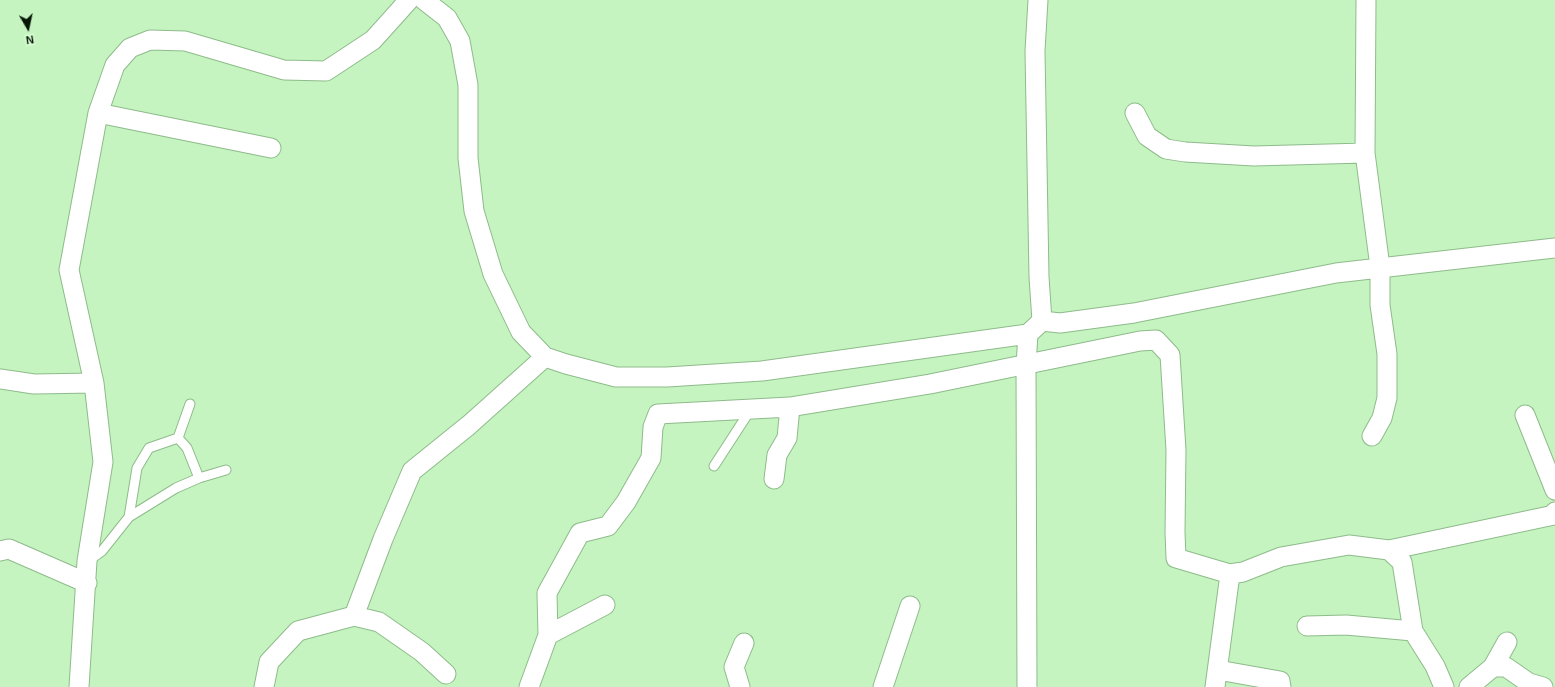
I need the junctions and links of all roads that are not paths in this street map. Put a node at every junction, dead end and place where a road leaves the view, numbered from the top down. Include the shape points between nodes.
1 (409, 0) edge
2 (424, 0) edge
3 (1038, 0) edge
4 (1366, 0) edge
5 (98, 113) junction
6 (1135, 114) dead end
7 (271, 148) dead end
8 (1365, 153) junction
9 (1555, 248) edge
10 (1380, 267) junction
11 (1042, 321) junction
12 (1028, 334) junction
13 (545, 357) junction
14 (1026, 365) junction
15 (0, 379) edge
16 (94, 383) junction
17 (190, 404) dead end
18 (790, 407) junction
19 (751, 409) junction
20 (1525, 415) dead end
21 (1372, 436) dead end
22 (178, 438) junction
23 (714, 466) dead end
24 (226, 470) dead end
25 (199, 478) junction
26 (774, 479) dead end
27 (1555, 490) edge
28 (1555, 512) edge
29 (129, 517) junction
30 (1389, 550) junction
31 (0, 551) edge
32 (87, 561) junction
33 (1230, 574) junction
34 (87, 583) junction
35 (605, 605) dead end
36 (910, 606) dead end
37 (354, 616) junction
38 (1308, 626) dead end
39 (1413, 631) junction
40 (548, 634) junction
41 (1507, 642) dead end
42 (744, 643) dead end
43 (1493, 667) junction
44 (446, 674) dead end
45 (1217, 678) edge
46 (79, 687) edge
47 (264, 687) edge
48 (529, 687) edge
49 (740, 687) edge
50 (883, 687) edge
51 (1026, 687) edge
52 (1280, 687) edge
53 (1444, 687) edge
54 (1469, 687) edge
55 (1543, 687) edge

1 - 5 street via 372,40 326,71 284,70 185,40 150,40 130,48 115,65
2 - 13 street via 447,18 460,40 468,85 468,158 474,212 493,274 521,332
3 - 11 street via 1035,51
4 - 8 street
5 - 7 street
5 - 16 street via 69,270
6 - 8 street via 1147,136 1166,149 1254,156
8 - 10 street
9 - 10 street
10 - 11 street via 1336,273 1134,313 1060,323
10 - 21 street via 1380,304 1387,354 1387,398 1382,418
11 - 12 street
12 - 13 street via 762,371 667,377 616,377
12 - 14 street
13 - 37 street via 412,472
14 - 18 street
14 - 33 street via 1140,341 1156,340 1170,355 1176,450 1176,558
14 - 51 street
15 - 16 street via 34,384
16 - 32 street via 103,462
17 - 22 lane
18 - 19 street
18 - 26 street via 787,438 777,455
19 - 23 lane
19 - 40 street via 658,414 653,427 651,458 626,502 608,526 580,533 547,593
20 - 27 street
22 - 25 lane via 187,448
22 - 29 lane via 149,448 137,468
24 - 25 lane
25 - 29 lane via 176,488
28 - 30 street via 1554,515
29 - 32 lane via 102,551
30 - 33 street via 1349,545 1281,557 1243,572
30 - 39 street via 1402,562
31 - 34 street via 9,549
32 - 34 street
33 - 45 street
34 - 46 street
35 - 40 street
36 - 50 street
37 - 44 street via 379,622 422,652
37 - 47 street via 298,631 269,662
38 - 39 street
39 - 53 street via 1435,666
40 - 48 street
41 - 43 street
42 - 49 street via 734,667
43 - 54 street
43 - 55 street via 1506,667 1529,683
45 - 52 street via 1280,681

